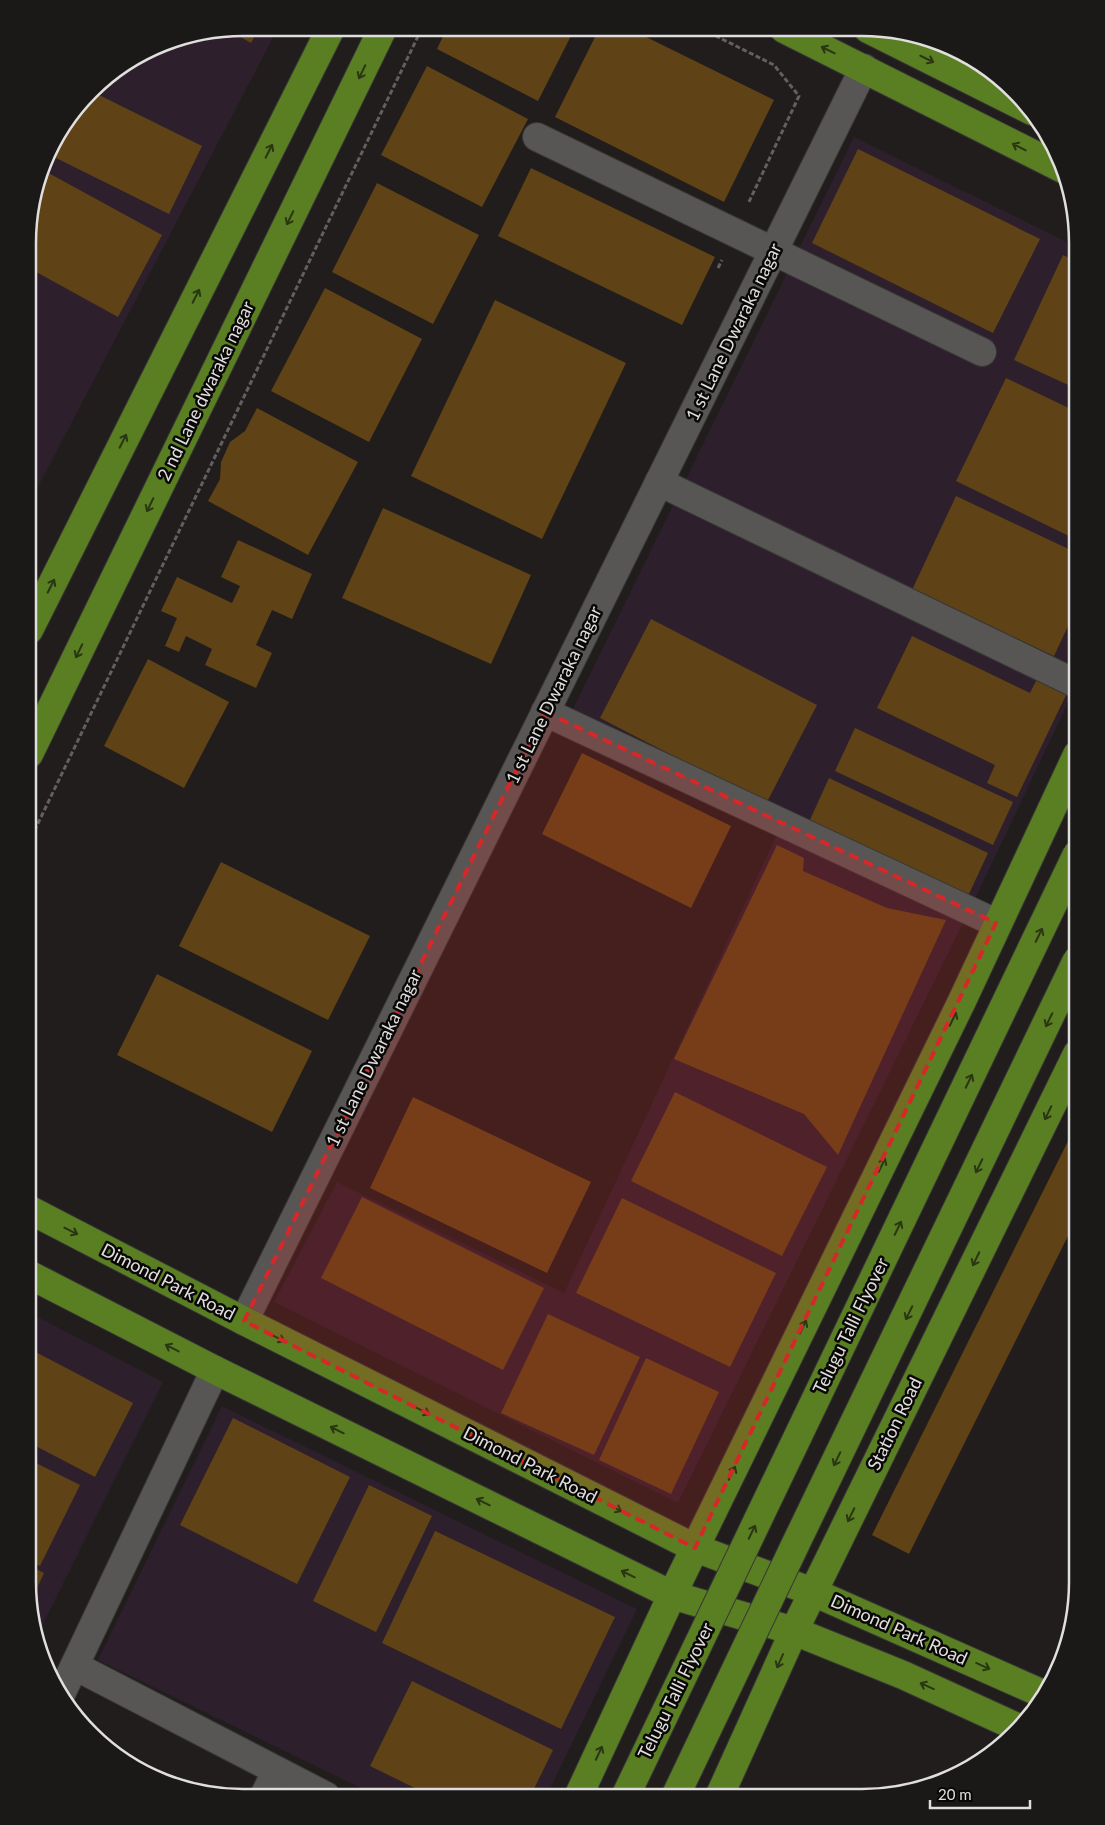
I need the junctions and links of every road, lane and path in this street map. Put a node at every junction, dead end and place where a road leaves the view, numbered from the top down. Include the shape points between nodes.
1 (327, 36) edge
2 (379, 36) edge
3 (418, 36) edge
4 (716, 36) edge
5 (798, 36) edge
6 (889, 38) edge
7 (864, 68) junction
8 (1012, 101) edge
9 (537, 137) dead end
10 (1053, 164) edge
11 (735, 232) junction
12 (774, 251) junction
13 (718, 268) dead end
14 (982, 352) dead end
15 (659, 482) junction
16 (36, 616) edge
17 (1069, 680) edge
18 (545, 712) junction
19 (36, 740) edge
20 (1069, 772) edge
21 (36, 827) edge
22 (1069, 871) edge
23 (996, 924) junction
24 (1069, 977) edge
25 (1069, 1074) edge
26 (36, 1213) edge
27 (36, 1278) edge
28 (244, 1321) junction
29 (215, 1370) junction
30 (695, 1548) junction
31 (813, 1592) junction
32 (672, 1595) junction
33 (794, 1631) junction
34 (74, 1666) junction
35 (65, 1686) edge
36 (1037, 1691) edge
37 (1011, 1725) edge
38 (276, 1772) junction
39 (268, 1789) edge
40 (311, 1789) edge
41 (582, 1789) edge
42 (629, 1789) edge
43 (680, 1789) edge
44 (723, 1789) edge

16 -> 1 main road
2 -> 19 main road, 2 nd Lane dwaraka nagar
3 - 21 path
4 - 11 path via 774,65 799,96
7 -> 5 main road
6 -> 8 main road
10 -> 7 main road
7 - 12 street, 1 st Lane Dwaraka nagar
9 - 11 street
11 - 12 street
11 - 13 path
12 - 14 street
12 - 15 street, 1 st Lane Dwaraka nagar
15 - 17 street
15 - 18 street, 1 st Lane Dwaraka nagar
18 - 23 street
18 - 28 street, 1 st Lane Dwaraka nagar
20 - 23 main road
42 -> 22 main road, Telugu Talli Flyover, bridge
30 -> 23 main road via 962,1001
24 -> 43 main road, bridge
25 -> 31 main road, Station Road
26 -> 28 main road, Dimond Park Road
29 -> 27 main road
28 -> 30 main road, Dimond Park Road
32 -> 29 main road
29 - 34 street
30 - 31 main road, Dimond Park Road
30 - 32 main road
31 - 33 main road, Station Road
31 -> 36 main road, Dimond Park Road
32 - 33 main road
41 -> 32 main road
37 -> 33 main road via 903,1675
33 -> 44 main road, Station Road
34 - 35 street
34 - 38 street
38 - 39 street
38 - 40 street

